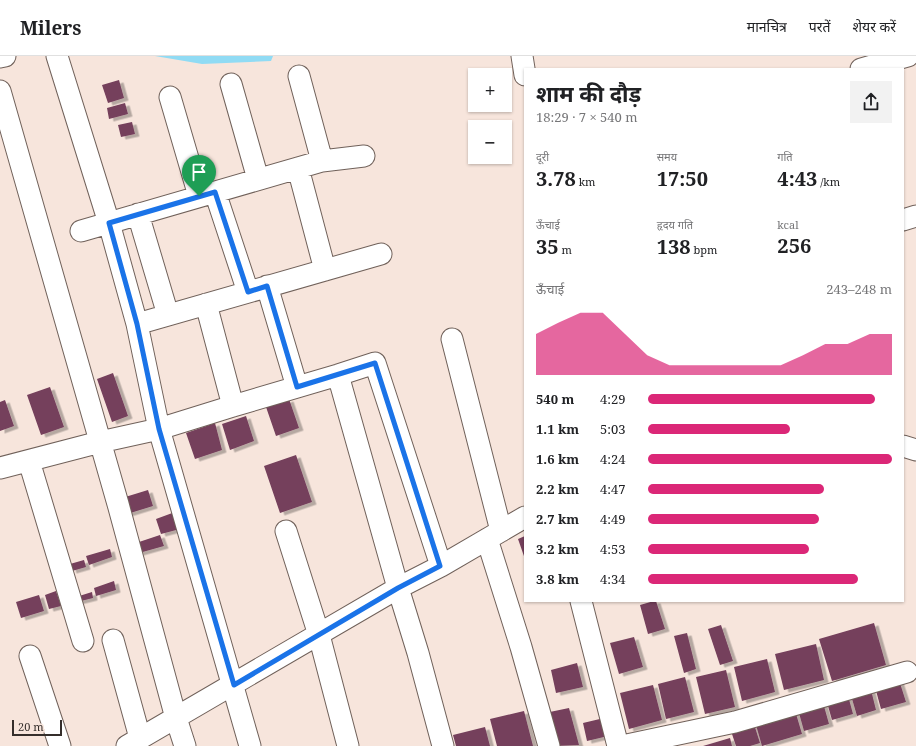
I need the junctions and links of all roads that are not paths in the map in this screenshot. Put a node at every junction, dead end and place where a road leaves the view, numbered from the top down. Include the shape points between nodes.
1 (5, 56) edge
2 (56, 56) edge
3 (522, 56) edge
4 (908, 56) edge
5 (0, 58) edge
6 (865, 68) edge
7 (524, 69) edge
8 (299, 76) dead end
9 (231, 84) dead end
10 (0, 91) edge
11 (170, 97) dead end
12 (364, 156) dead end
13 (322, 161) junction
14 (298, 168) junction
15 (258, 179) junction
16 (207, 194) junction
17 (138, 214) junction
18 (916, 216) edge
19 (904, 220) edge
20 (109, 223) junction
21 (81, 231) dead end
22 (381, 254) dead end
23 (325, 270) junction
24 (257, 289) junction
25 (206, 304) junction
26 (168, 315) junction
27 (137, 324) junction
28 (452, 339) dead end
29 (338, 375) junction
30 (297, 387) junction
31 (233, 406) junction
32 (159, 429) junction
33 (100, 442) junction
34 (904, 446) edge
35 (916, 450) edge
36 (29, 461) junction
37 (0, 468) edge
38 (524, 518) edge
39 (286, 531) dead end
40 (494, 535) junction
41 (440, 566) junction
42 (398, 588) junction
43 (581, 602) edge
44 (319, 635) junction
45 (113, 640) dead end
46 (83, 641) dead end
47 (30, 656) dead end
48 (907, 672) dead end
49 (234, 685) junction
50 (176, 718) junction
51 (675, 740) edge
52 (133, 742) edge
53 (60, 746) edge
54 (186, 746) edge
55 (250, 746) edge
56 (348, 746) edge
57 (442, 746) edge
58 (549, 746) edge
59 (618, 746) edge
60 (622, 746) edge

1 - 5 street
2 - 20 street
3 - 7 street
4 - 6 street
8 - 13 street
9 - 15 street
10 - 33 street
11 - 16 street
12 - 13 street
13 - 14 street
14 - 15 street
14 - 23 street
15 - 16 street
16 - 17 street
16 - 24 street
17 - 20 street
17 - 26 street
18 - 19 street
20 - 21 street
20 - 27 street
22 - 23 street
23 - 24 street
24 - 25 street
24 - 30 street
25 - 26 street
25 - 31 street
26 - 27 street
27 - 32 street
28 - 40 street
29 - 30 street
29 - 41 street via 375,363
29 - 42 street
30 - 31 street
31 - 32 street
32 - 33 street
32 - 49 street
33 - 36 street
33 - 50 street
34 - 35 street
36 - 37 street
36 - 46 street
38 - 40 street
39 - 44 street
40 - 41 street
40 - 58 street via 521,647
41 - 42 street
42 - 44 street
42 - 57 street
43 - 59 street
44 - 49 street
44 - 56 street
45 - 52 street
47 - 53 street
48 - 51 street
49 - 50 street
49 - 55 street
50 - 52 street
50 - 54 street
51 - 60 street

